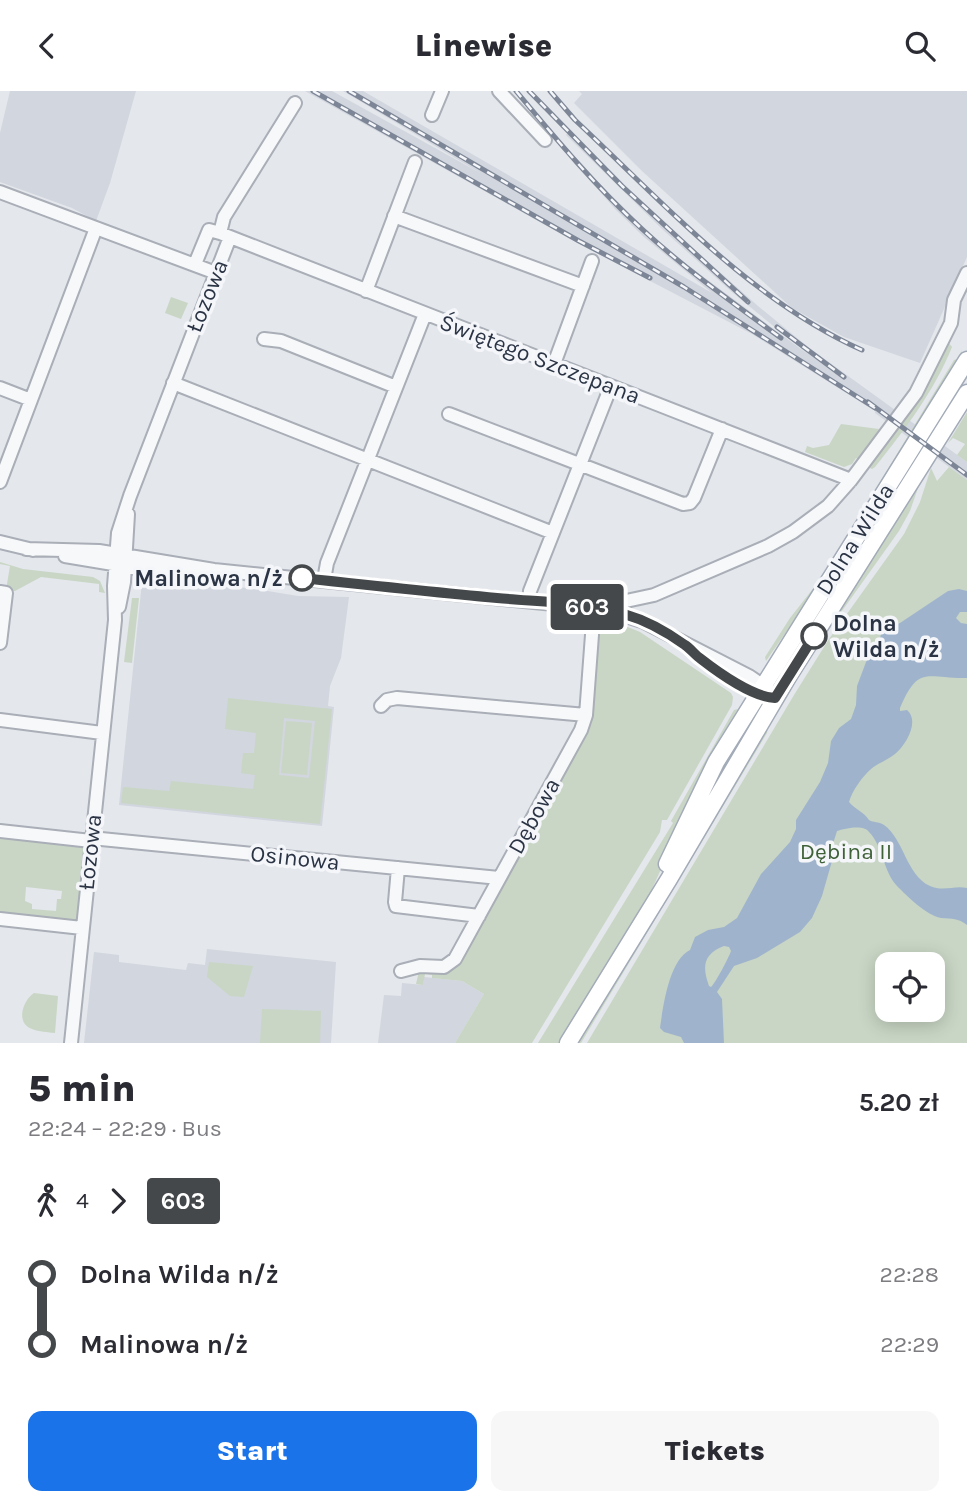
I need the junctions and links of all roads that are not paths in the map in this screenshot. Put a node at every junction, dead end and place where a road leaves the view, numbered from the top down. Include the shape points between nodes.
1 (442, 91) edge
2 (499, 91) edge
3 (295, 103) dead end
4 (432, 115) dead end
5 (545, 140) dead end
6 (415, 162) dead end
7 (0, 192) edge
8 (394, 216) junction
9 (96, 228) junction
10 (225, 235) junction
11 (592, 261) dead end
12 (195, 264) junction
13 (216, 273) junction
14 (967, 273) edge
15 (583, 286) junction
16 (366, 291) junction
17 (425, 314) junction
18 (264, 339) dead end
19 (967, 360) edge
20 (554, 364) junction
21 (173, 383) junction
22 (611, 386) junction
23 (396, 387) junction
24 (0, 388) edge
25 (967, 393) edge
26 (30, 400) junction
27 (449, 414) dead end
28 (722, 429) junction
29 (368, 460) junction
30 (580, 464) junction
31 (851, 481) junction
32 (0, 482) edge
33 (554, 533) junction
34 (0, 542) edge
35 (121, 560) junction
36 (324, 580) junction
37 (0, 592) edge
38 (528, 601) junction
39 (626, 601) dead end
40 (594, 608) junction
41 (0, 643) edge
42 (760, 690) junction
43 (775, 698) junction
44 (381, 706) dead end
45 (586, 715) junction
46 (0, 720) edge
47 (102, 733) junction
48 (0, 831) edge
49 (91, 840) junction
50 (398, 868) junction
51 (499, 878) junction
52 (479, 916) junction
53 (0, 919) edge
54 (82, 928) junction
55 (629, 941) junction
56 (401, 971) dead end
57 (71, 1043) edge
58 (568, 1043) edge

1 - 4 street
2 - 5 street
3 - 10 street, Łozowa via 224,217
6 - 8 street
7 - 9 street
8 - 15 street
8 - 16 street
9 - 12 street
9 - 26 street
10 - 12 street via 209,230
10 - 13 street, Łozowa
10 - 16 street, Świętego Szczepana
11 - 15 street
12 - 13 street
13 - 21 street, Łozowa
14 - 31 street via 954,300 951,323 922,382
15 - 20 street
16 - 17 street, Świętego Szczepana
17 - 20 street, Świętego Szczepana
17 - 23 street
18 - 23 street via 281,341
19 - 42 main road, Dolna Wilda
20 - 22 street, Świętego Szczepana
21 - 29 street
21 - 35 street, Łozowa via 118,533
22 - 28 street, Świętego Szczepana
22 - 30 street
23 - 29 street
24 - 26 street
25 - 43 main road, Dolna Wilda
26 - 32 street
27 - 30 street
28 - 30 street via 694,498 687,504
28 - 31 street, Świętego Szczepana
29 - 33 street
29 - 36 street
30 - 33 street
31 - 39 street via 816,515 775,543 654,595
33 - 38 street
34 - 35 street
35 - 36 street via 148,569
35 - 47 street, Łozowa
36 - 38 street
37 - 41 street via 6,593
38 - 40 street
40 - 42 street via 636,618
40 - 45 street, Dębowa
42 - 43 street
42 - 55 main road, Dolna Wilda via 706,778
43 - 55 main road, Dolna Wilda
44 - 45 street via 397,698
45 - 51 street, Dębowa
46 - 47 street
47 - 49 street, Łozowa
48 - 49 street, Osinowa
49 - 50 street, Osinowa
49 - 54 street, Łozowa
50 - 51 street, Osinowa
50 - 52 street via 397,906
51 - 52 street, Dębowa
52 - 56 street, Dębowa via 452,963
53 - 54 street
54 - 57 street, Łozowa
55 - 58 main road, Dolna Wilda

